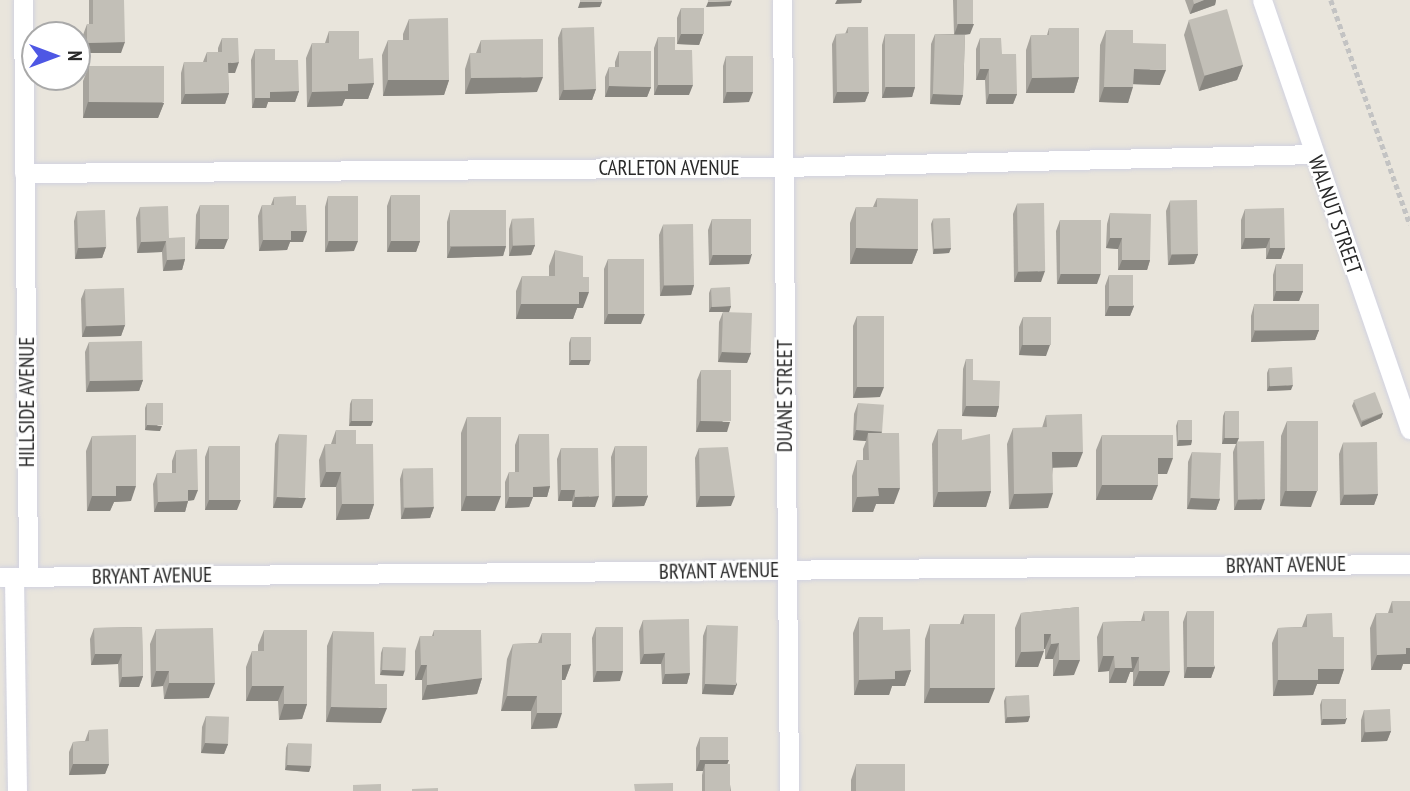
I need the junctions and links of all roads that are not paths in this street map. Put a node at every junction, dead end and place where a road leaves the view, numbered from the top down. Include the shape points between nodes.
1 (23, 0) edge
2 (782, 0) edge
3 (1262, 0) edge
4 (1314, 154) junction
5 (783, 167) junction
6 (24, 173) junction
7 (1410, 429) edge
8 (1410, 564) edge
9 (786, 570) junction
10 (14, 577) edge
11 (17, 791) edge
12 (789, 791) edge

1 - 6 street, HILLSIDE AVENUE
2 - 5 street, DUANE STREET
3 - 4 street, WALNUT STREET
4 - 5 street, CARLETON AVENUE
4 - 7 street, WALNUT STREET
5 - 6 street, CARLETON AVENUE
5 - 9 street, DUANE STREET
6 - 10 street, HILLSIDE AVENUE
8 - 9 street, BRYANT AVENUE
9 - 10 street, BRYANT AVENUE
9 - 12 street, DUANE STREET
10 - 11 street, HILLSIDE AVENUE

